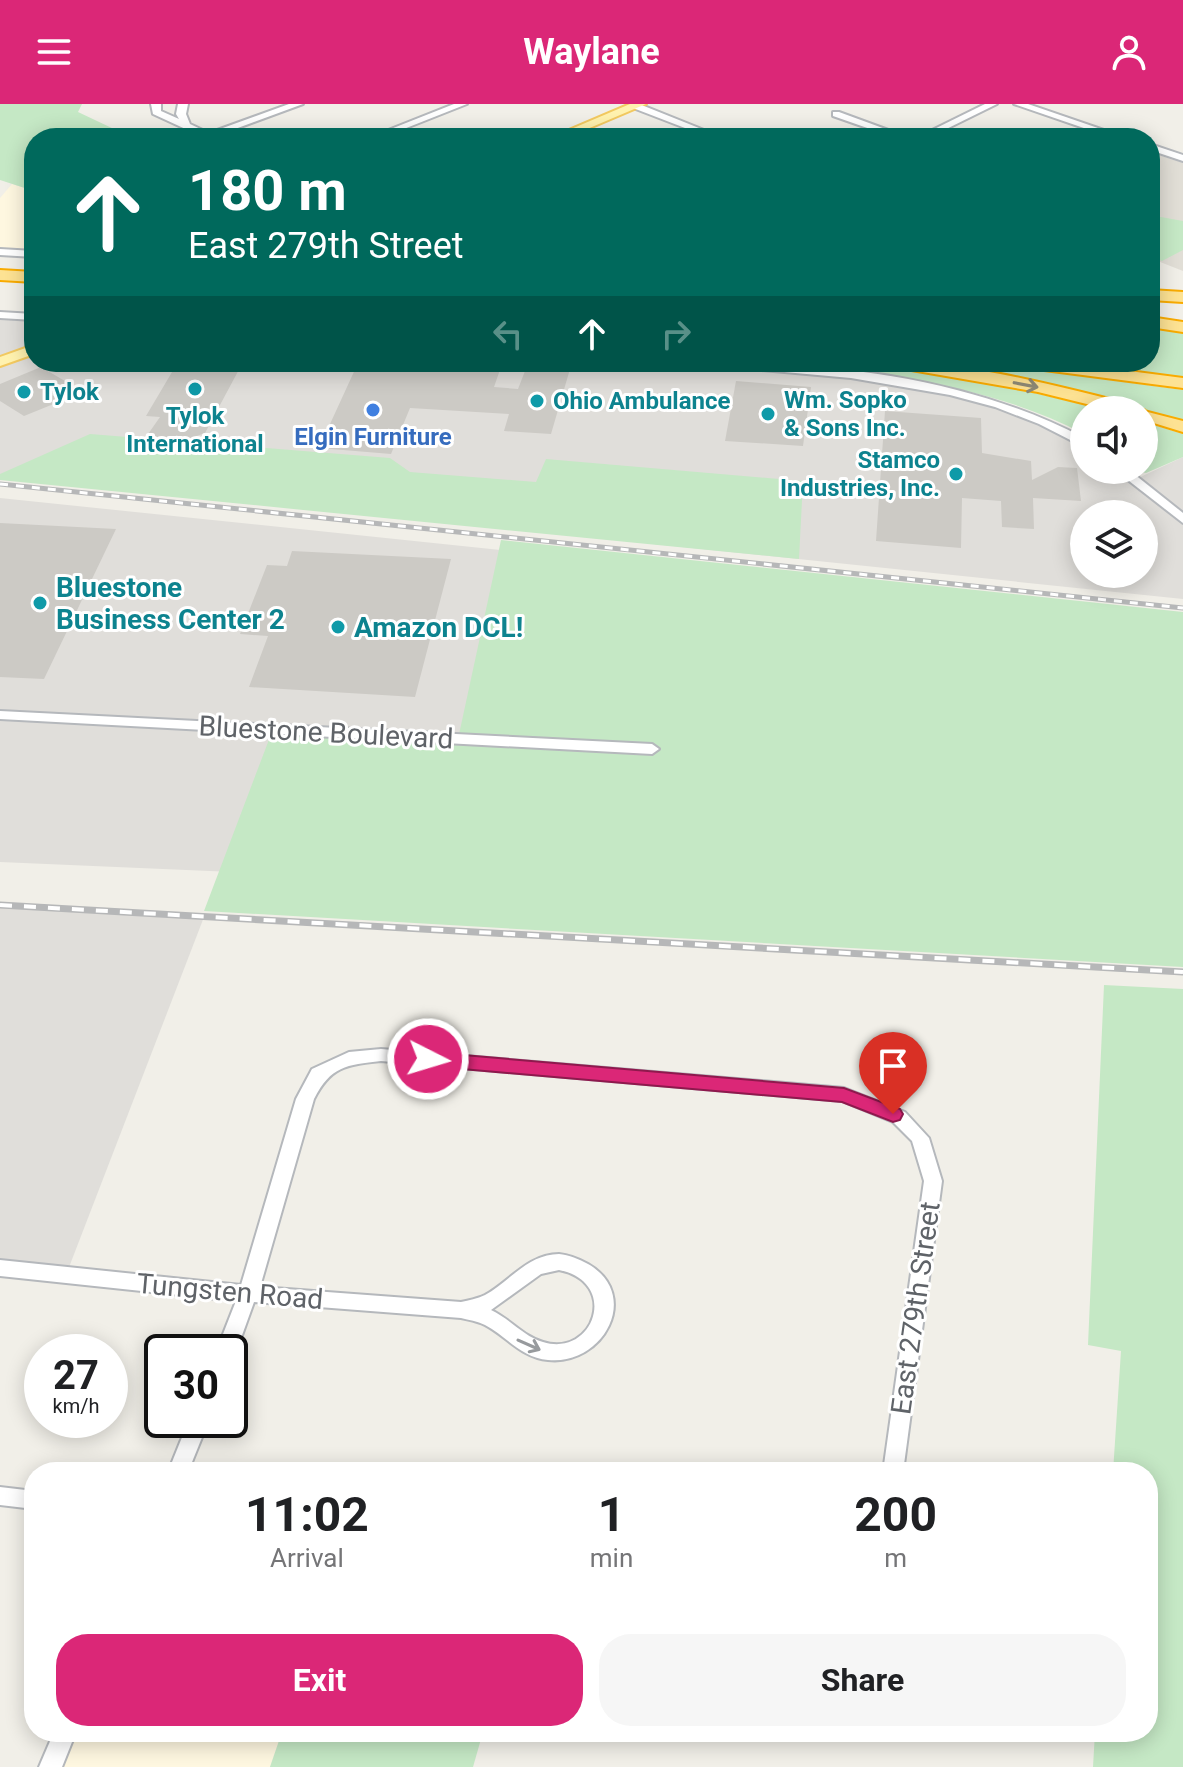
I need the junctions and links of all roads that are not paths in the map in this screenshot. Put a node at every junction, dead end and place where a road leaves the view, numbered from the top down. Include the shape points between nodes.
1 (156, 104) edge
2 (183, 104) edge
3 (298, 104) edge
4 (462, 104) edge
5 (992, 104) edge
6 (1019, 104) edge
7 (638, 105) edge
8 (836, 114) dead end
9 (186, 125) junction
10 (192, 128) edge
11 (234, 128) edge
12 (399, 128) edge
13 (581, 128) edge
14 (694, 128) edge
15 (876, 128) edge
16 (942, 128) edge
17 (1092, 128) edge
18 (1160, 150) edge
19 (1183, 158) edge
20 (0, 252) edge
21 (24, 253) edge
22 (0, 275) edge
23 (24, 276) edge
24 (0, 289) edge
25 (24, 290) edge
26 (1160, 296) edge
27 (1183, 297) edge
28 (0, 315) edge
29 (24, 316) edge
30 (1160, 324) edge
31 (1183, 327) edge
32 (24, 353) edge
33 (0, 362) edge
34 (822, 372) edge
35 (952, 372) edge
36 (1098, 372) edge
37 (1183, 383) edge
38 (1075, 396) edge
39 (1158, 419) edge
40 (1183, 427) edge
41 (1070, 434) edge
42 (1139, 484) edge
43 (1183, 519) edge
44 (0, 715) edge
45 (652, 749) dead end
46 (0, 1268) edge
47 (248, 1294) junction
48 (461, 1310) junction
49 (233, 1334) edge
50 (192, 1438) edge
51 (182, 1462) edge
52 (894, 1462) edge
53 (0, 1496) edge
54 (24, 1499) edge
55 (61, 1742) edge
56 (50, 1767) edge

1 - 9 street via 156,112
2 - 9 street
3 - 11 street
4 - 12 street
5 - 16 street
6 - 17 street
7 - 13 main road
7 - 14 street
8 - 15 street
9 - 10 street
18 - 19 street
20 - 21 street
22 - 23 highway
24 - 25 highway
26 - 27 highway
28 - 29 street
30 - 31 highway
32 - 33 main road
34 - 41 street via 1002,406
35 -> 38 highway
36 - 37 highway
39 - 40 highway
42 - 43 street
44 - 45 street, Bluestone Boulevard
46 - 47 street, Tungsten Road
47 - 48 street, Tungsten Road
47 - 49 street
47 - 52 street, East 279th Street via 305,1099 318,1074 349,1058 381,1055 844,1095 899,1117 920,1138 933,1181
48 -> 48 street, Tungsten Road via 486,1316 524,1344 551,1353 586,1343 606,1318 607,1301 586,1271 549,1264 530,1269 490,1302
50 - 51 street
53 - 54 street
55 - 56 street

